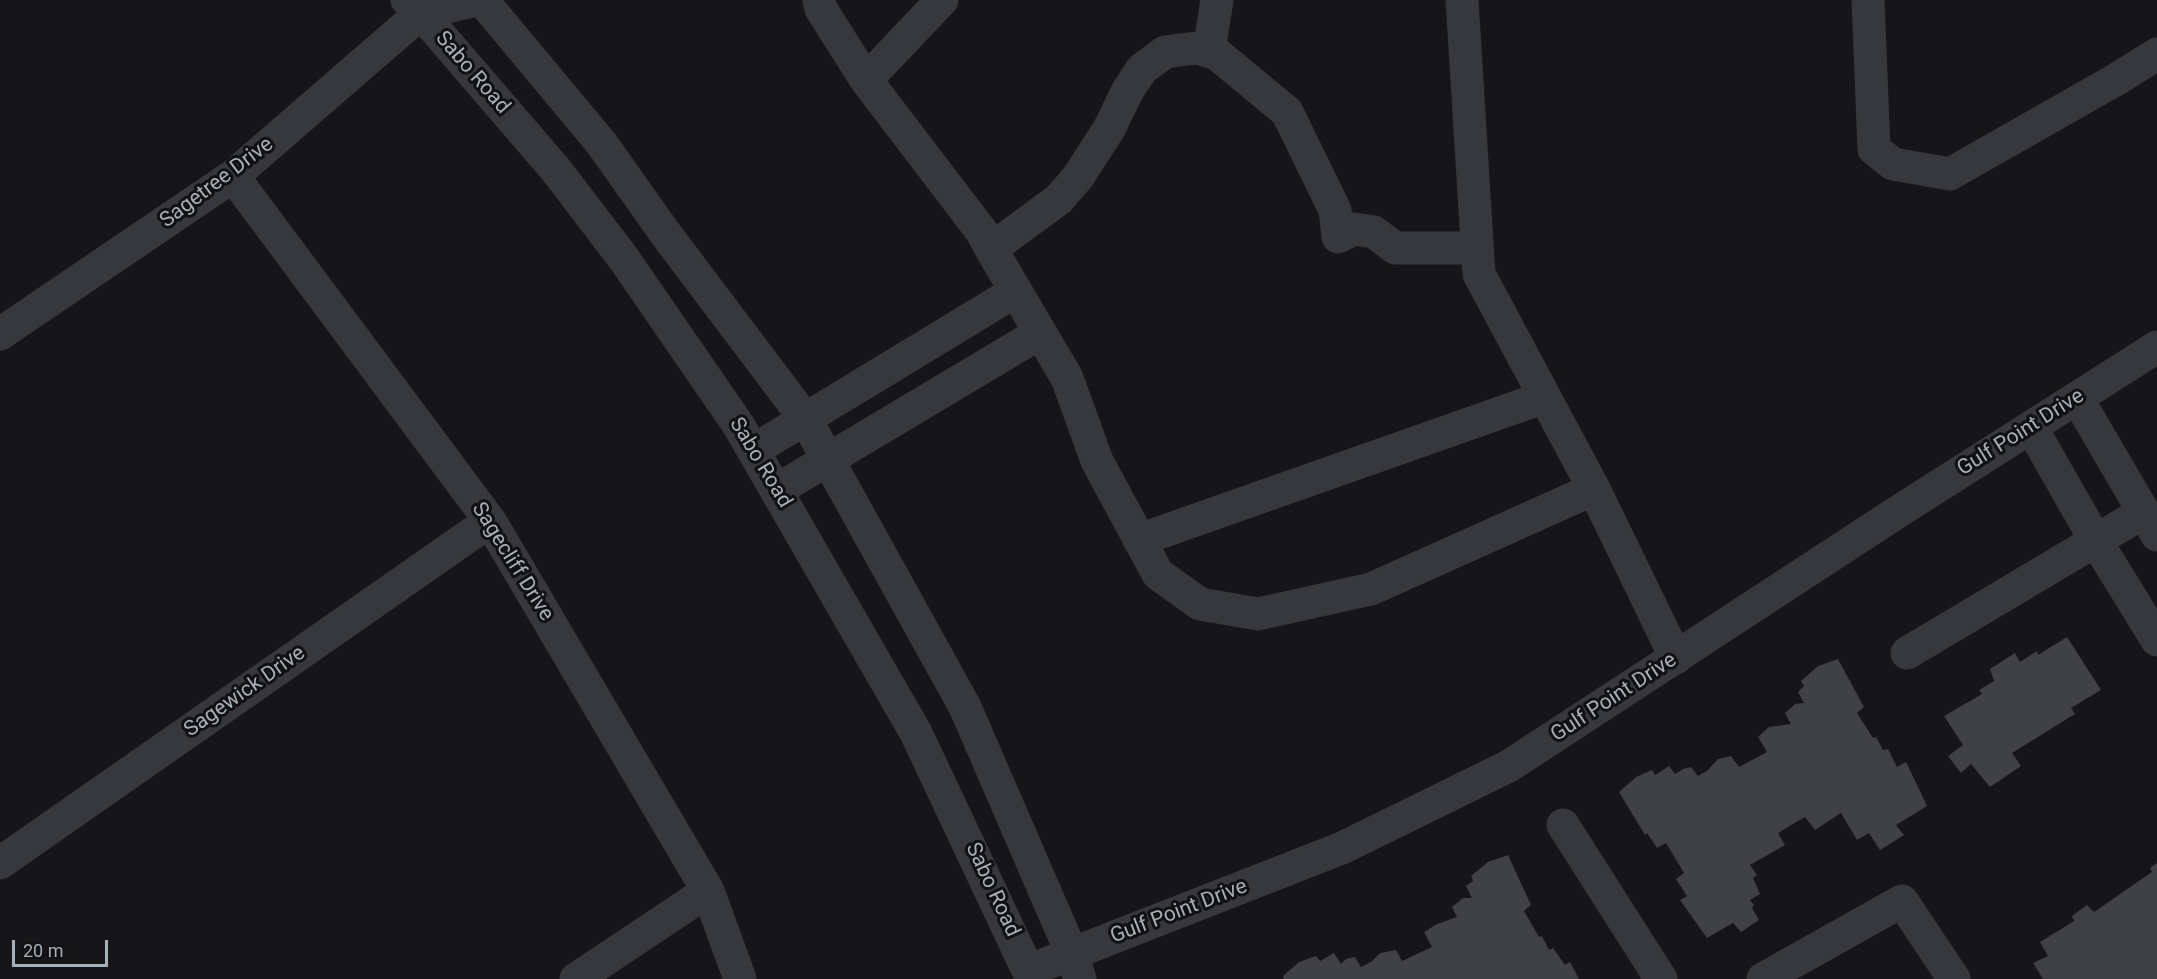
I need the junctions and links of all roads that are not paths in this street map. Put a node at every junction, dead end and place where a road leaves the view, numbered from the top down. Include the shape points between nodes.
1 (477, 0) edge
2 (482, 0) edge
3 (819, 0) edge
4 (942, 0) edge
5 (1217, 0) edge
6 (1462, 0) edge
7 (1868, 0) edge
8 (417, 4) edge
9 (1209, 51) junction
10 (2157, 54) edge
11 (866, 80) junction
12 (233, 176) junction
13 (1477, 248) junction
14 (991, 249) junction
15 (1016, 291) junction
16 (1040, 333) junction
17 (0, 334) edge
18 (2157, 347) edge
19 (1545, 397) junction
20 (2077, 398) junction
21 (806, 420) junction
22 (2031, 427) junction
23 (754, 450) junction
24 (828, 460) junction
25 (1594, 489) junction
26 (777, 490) junction
27 (490, 521) junction
28 (2150, 523) edge
29 (1139, 540) junction
30 (2096, 541) junction
31 (2157, 640) edge
32 (1907, 653) dead end
33 (1676, 657) junction
34 (1563, 825) dead end
35 (0, 863) edge
36 (708, 891) junction
37 (1076, 966) edge
38 (1031, 975) edge
39 (576, 979) edge
40 (740, 979) edge
41 (1661, 979) edge
42 (1763, 979) edge
43 (1954, 979) edge

1 - 8 street
2 - 21 street via 602,144
3 - 11 street
4 - 11 street
5 - 9 street
6 - 13 street
7 - 10 street via 1874,149 1893,164 1950,174
8 - 12 street, Sagetree Drive
8 - 23 street, Sabo Road via 556,170 624,259
9 - 13 street via 1287,112 1335,210 1338,237 1354,229 1374,232 1395,248
9 - 14 street via 1196,48 1165,52 1142,69 1078,177 1059,199
11 - 14 street
12 - 17 street, Sagetree Drive
12 - 27 street, Sagecliff Drive
13 - 19 street via 1479,274
14 - 15 street
15 - 16 street
15 - 21 street
16 - 24 street
16 - 29 street via 1067,378 1097,461
18 - 20 street, Gulf Point Drive
19 - 25 street
19 - 29 street
20 - 22 street, Gulf Point Drive
20 - 28 street
21 - 23 street
21 - 24 street
22 - 30 street
22 - 33 street, Gulf Point Drive
23 - 26 street, Sabo Road
24 - 26 street
24 - 37 street via 965,707
25 - 29 street via 1371,589 1258,614 1200,604 1158,574
25 - 33 street
26 - 38 street, Sabo Road via 916,733
27 - 35 street, Sagewick Drive
27 - 36 street, Sagecliff Drive
28 - 30 street
30 - 31 street
30 - 32 street
33 - 37 street, Gulf Point Drive via 1509,766 1342,848
34 - 41 street
36 - 39 street
36 - 40 street, Sagecliff Drive
37 - 38 street, Gulf Point Drive
42 - 43 street via 1902,901

